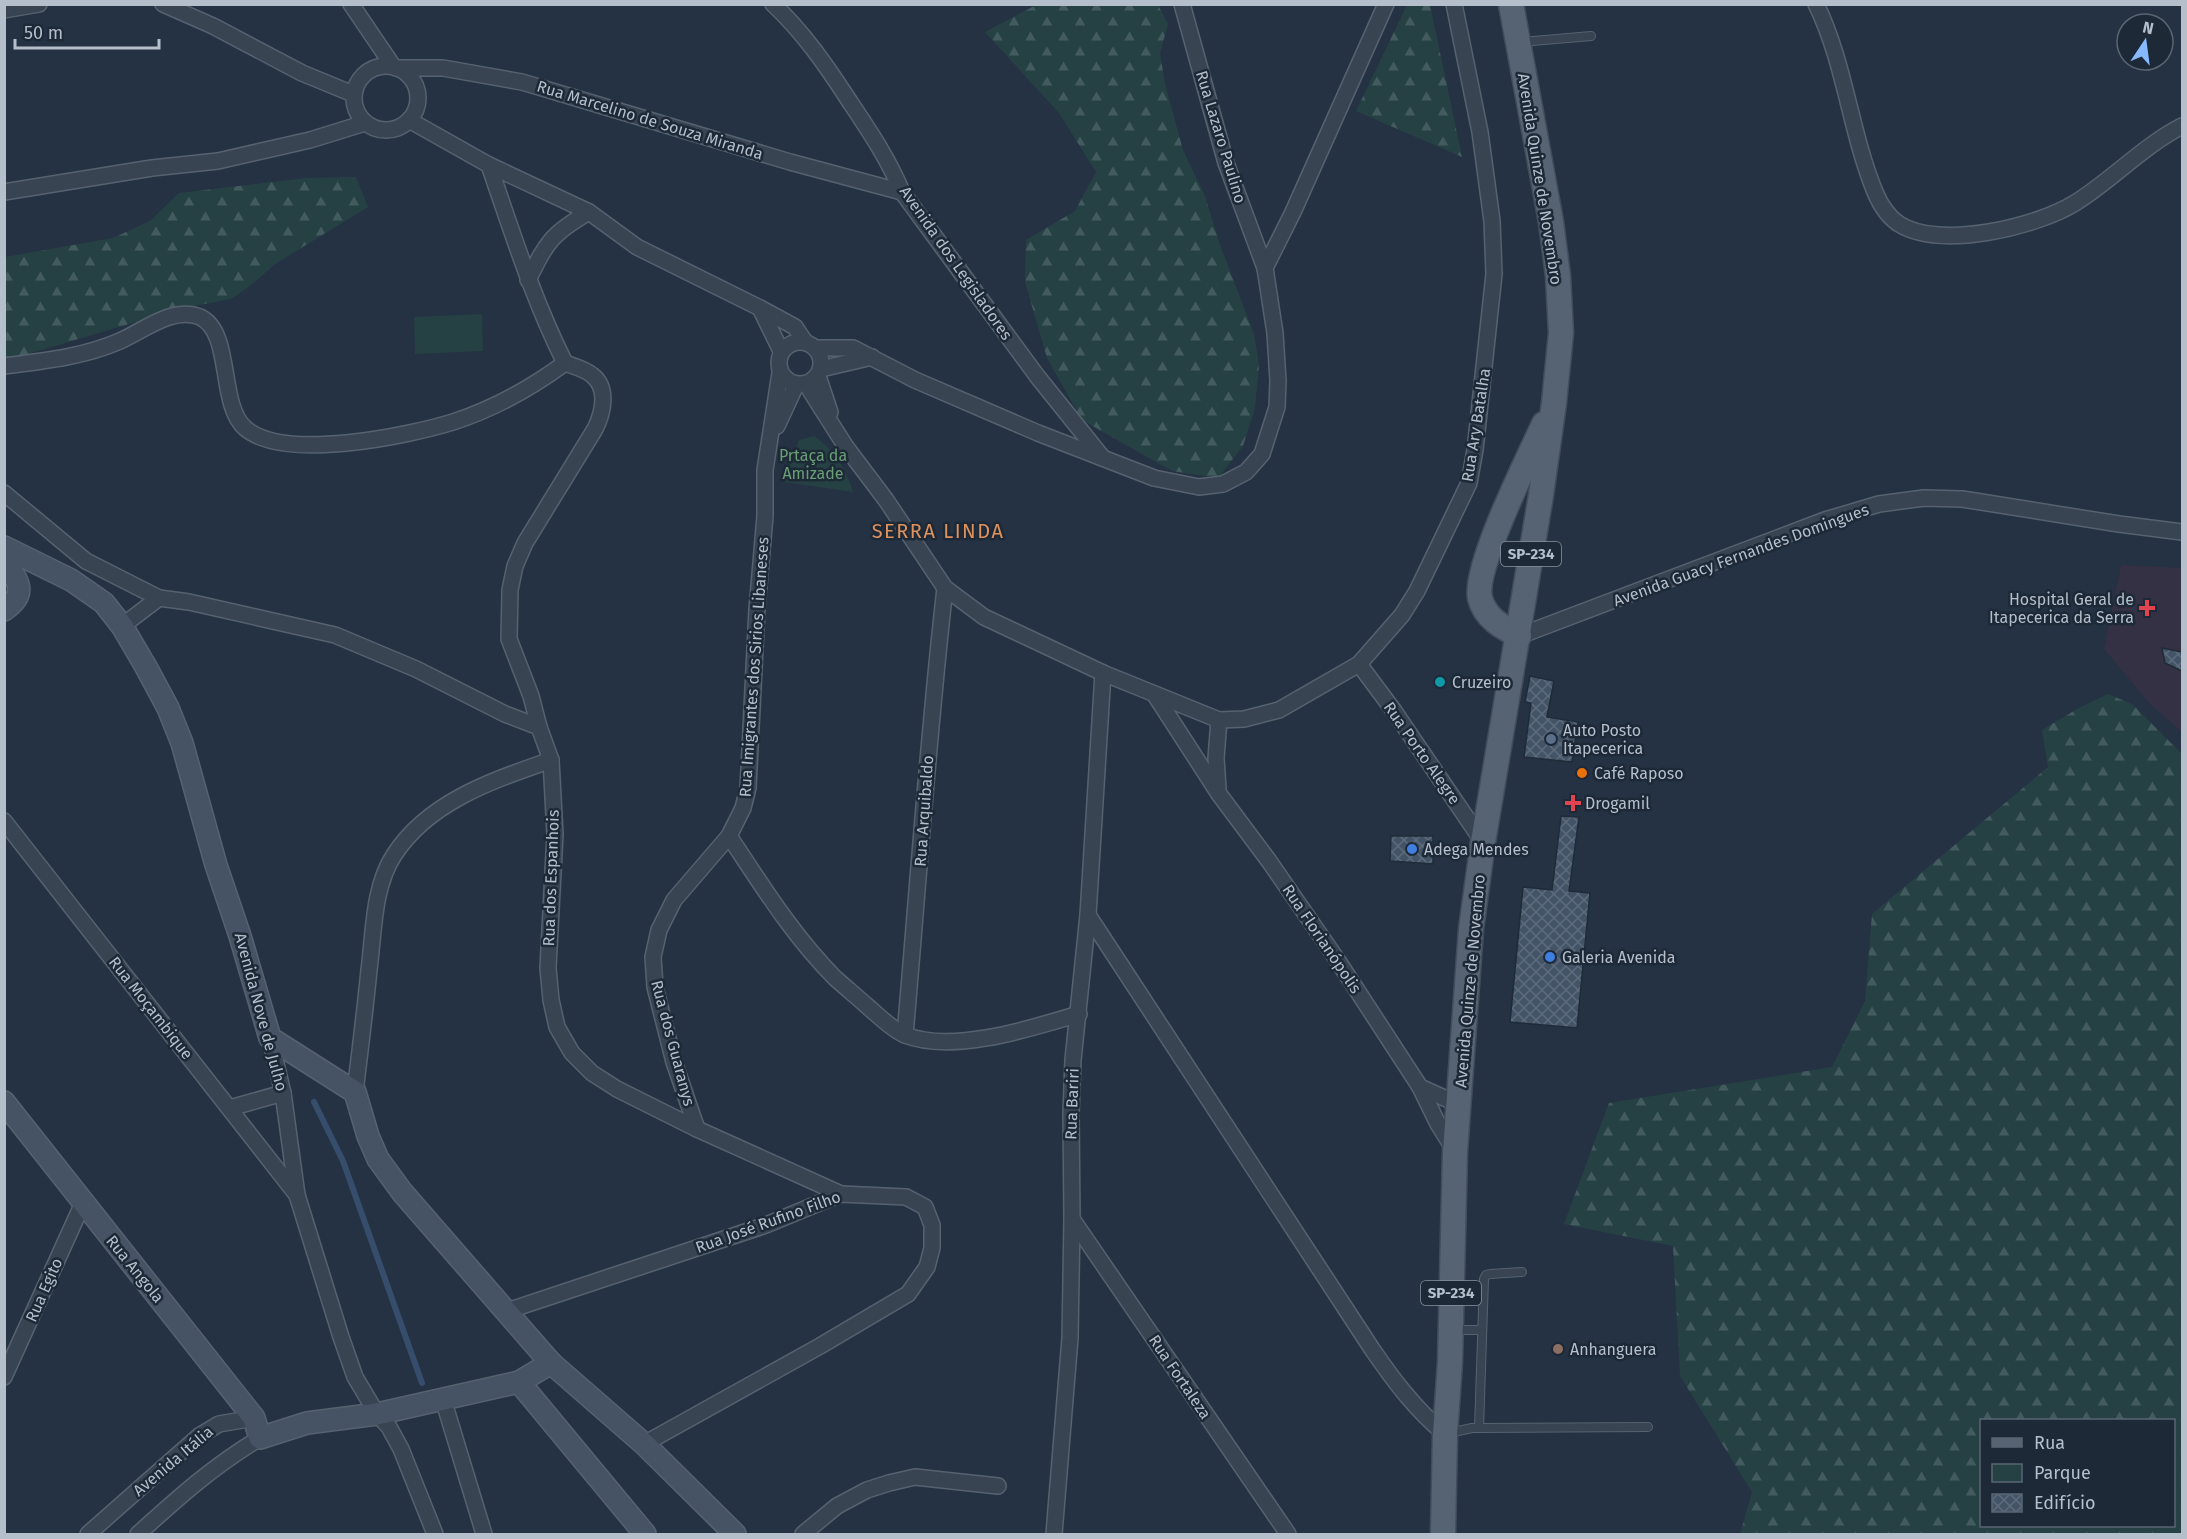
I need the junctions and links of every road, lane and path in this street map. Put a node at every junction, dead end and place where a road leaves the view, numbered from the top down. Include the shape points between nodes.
1 (39, 4) edge
2 (163, 4) edge
3 (351, 4) edge
4 (773, 4) edge
5 (1182, 4) edge
6 (1386, 4) edge
7 (1454, 4) edge
8 (1511, 4) edge
9 (1816, 4) edge
10 (4, 10) edge
11 (1591, 36) dead end
12 (1518, 43) junction
13 (394, 67) junction
14 (353, 94) junction
15 (409, 120) junction
16 (364, 123) junction
17 (2182, 126) edge
18 (489, 165) junction
19 (4, 192) edge
20 (902, 192) junction
21 (589, 212) junction
22 (1265, 268) junction
23 (528, 280) junction
24 (760, 308) junction
25 (810, 345) junction
26 (782, 351) junction
27 (872, 357) junction
28 (565, 363) junction
29 (4, 366) edge
30 (780, 374) junction
31 (810, 378) junction
32 (1554, 403) junction
33 (768, 445) junction
34 (1104, 459) junction
35 (4, 493) edge
36 (2182, 532) edge
37 (4, 547) edge
38 (4, 561) edge
39 (86, 561) junction
40 (71, 580) junction
41 (945, 588) junction
42 (159, 598) junction
43 (4, 610) edge
44 (122, 626) junction
45 (1519, 636) junction
46 (1359, 664) junction
47 (1103, 674) junction
48 (1155, 695) junction
49 (1219, 720) junction
50 (538, 727) junction
51 (551, 760) junction
52 (1219, 794) junction
53 (4, 821) edge
54 (729, 836) junction
55 (1483, 842) junction
56 (1088, 915) junction
57 (1079, 1014) junction
58 (905, 1035) junction
59 (270, 1038) junction
60 (1420, 1087) junction
61 (355, 1092) junction
62 (284, 1093) junction
63 (4, 1102) edge
64 (1460, 1105) junction
65 (230, 1108) junction
66 (696, 1130) junction
67 (1455, 1152) junction
68 (841, 1194) junction
69 (297, 1195) junction
70 (83, 1203) junction
71 (1072, 1219) junction
72 (1522, 1272) dead end
73 (507, 1311) junction
74 (1450, 1330) junction
75 (1482, 1330) junction
76 (551, 1363) junction
77 (4, 1377) edge
78 (519, 1382) junction
79 (443, 1399) junction
80 (377, 1414) junction
81 (254, 1418) junction
82 (307, 1423) junction
83 (1648, 1427) dead end
84 (1479, 1428) junction
85 (1445, 1434) junction
86 (260, 1438) junction
87 (644, 1444) junction
88 (998, 1486) dead end
89 (1055, 1533) edge
90 (88, 1534) edge
91 (138, 1534) edge
92 (435, 1534) edge
93 (484, 1534) edge
94 (645, 1534) edge
95 (735, 1534) edge
96 (803, 1534) edge
97 (1288, 1534) edge
98 (1443, 1534) edge

1 - 10 street
2 - 14 street
3 - 13 street
4 - 20 street, Avenida dos Legisladores via 820,56 879,146
5 - 22 street, Rua Lazaro Paulino via 1226,163
6 - 22 street
7 - 46 street, Rua Ary Batalha via 1480,132 1492,220 1494,274 1475,450 1469,483 1417,591 1402,615
8 - 12 main road, Avenida Quinze de Novembro / SP-234
9 - 17 street via 1875,193 1886,213 1900,224 1923,233 1948,237 1988,232 2049,214 2073,204
11 - 12 lane
12 - 32 main road, Avenida Quinze de Novembro / SP-234 via 1558,276 1561,333
13 - 14 street via 372,68 356,83
13 - 15 street via 403,70 416,86 417,108
13 - 20 street, Rua Marcelino de Souza Miranda via 443,68 522,82
14 - 16 street
15 - 16 street via 395,129 384,130
15 - 18 street
16 - 19 street via 218,161
18 - 21 street
18 - 23 street
20 - 34 street, Avenida dos Legisladores via 1037,376
21 - 23 street via 556,232
21 - 24 street via 637,247
22 - 34 street, Rua Lazaro Paulino via 1278,381 1277,407 1262,454 1246,472 1223,484 1199,487 1154,478
23 - 28 street
24 - 25 street via 795,327
24 - 26 street
25 - 26 street via 792,343
25 - 27 street, Rua Lazaro Paulino via 853,348
25 - 31 street via 821,358
26 - 30 street via 778,362
27 - 31 street
27 - 34 street, Rua Lazaro Paulino via 915,380
28 - 29 street via 538,383 453,422 338,445 285,443 262,438 244,428 235,414 216,336 209,324 189,315 164,319 91,351
28 - 50 street, Rua dos Espanhois via 592,375 603,402 601,418 525,543 513,574 509,639 531,696
30 - 31 street via 787,381
30 - 33 street, Rua Imigrantes dos Sirios Libaneses
31 - 33 street, Rua Imigrantes dos Sirios Libaneses
31 - 41 street via 839,438
32 - 45 main road, Avenida Quinze de Novembro / SP-234
32 - 45 main road via 1496,531 1480,585 1484,610 1503,628
33 - 54 street, Rua Imigrantes dos Sirios Libaneses via 748,788
35 - 39 street
36 - 45 street, Avenida Guacy Fernandes Domingues via 1962,499 1924,498 1879,504 1825,520
37 - 40 main road, Avenida Nove de Julho
38 - 43 main road via 19,587 16,601
39 - 40 street
39 - 42 street
40 - 44 main road, Avenida Nove de Julho via 104,603
41 - 47 street via 984,617
41 - 58 street, Rua Arquibaldo
42 - 44 street
42 - 50 street via 335,635
44 - 59 main road, Avenida Nove de Julho via 168,708 182,743
45 - 55 main road, Avenida Quinze de Novembro / SP-234
46 - 49 street, Rua Ary Batalha via 1279,710 1244,719
46 - 55 street, Rua Porto Alegre
47 - 48 street
47 - 56 street, Rua Bariri
48 - 49 street
48 - 52 street, Rua Florianópolis
49 - 52 street
50 - 51 street, Rua dos Espanhois
51 - 61 street via 472,789 411,834 394,855 381,882
51 - 66 street, Rua dos Espanhois via 555,834 548,968 557,1027 572,1053 592,1073
52 - 60 street, Rua Florianópolis via 1336,958
53 - 65 street, Rua Moçambique
54 - 58 street via 779,910 835,977
54 - 66 street, Rua dos Guaranys via 674,900 659,930 653,957 655,987
55 - 64 main road, Avenida Quinze de Novembro / SP-234 via 1470,939
56 - 57 street, Rua Bariri
56 - 85 street via 1372,1349 1404,1395
57 - 58 street via 1021,1031 965,1041
57 - 71 street, Rua Bariri via 1071,1113
59 - 61 main road
59 - 62 street, Avenida Nove de Julho
60 - 64 street
60 - 67 street, Rua Florianópolis
61 - 73 main road via 378,1159 402,1192
62 - 65 street
62 - 69 street, Avenida Nove de Julho
63 - 70 main road, Rua Angola
64 - 67 main road, Avenida Quinze de Novembro / SP-234
65 - 69 street, Rua Moçambique
66 - 68 street, Rua dos Espanhois
67 - 74 main road, Avenida Quinze de Novembro / SP-234
68 - 73 street, Rua José Rufino Filho via 766,1225
68 - 87 street, Rua José Rufino Filho via 906,1197 925,1207 932,1225 932,1248 927,1267 908,1294
69 - 80 street, Avenida Nove de Julho via 355,1377
70 - 77 street, Rua Egito
70 - 81 main road, Rua Angola
71 - 89 street, Rua Bariri via 1070,1338
71 - 97 street, Rua Fortaleza
72 - 75 lane via 1486,1275
73 - 76 main road
74 - 75 lane
74 - 85 main road, Avenida Quinze de Novembro / SP-234
75 - 84 lane
76 - 78 main road, Avenida Itália
76 - 87 main road
78 - 79 main road, Avenida Itália
78 - 94 main road
79 - 80 main road, Avenida Itália
79 - 93 street
80 - 82 main road, Avenida Itália
80 - 92 street, Avenida Nove de Julho via 401,1449
81 - 82 main road, Avenida Itália
81 - 86 main road, Rua Angola
81 - 90 street, Avenida Itália via 219,1424 199,1436
82 - 86 main road, Avenida Itália
83 - 84 lane
84 - 85 lane
85 - 98 main road, Avenida Quinze de Novembro / SP-234
86 - 91 street, Avenida Itália via 196,1482
87 - 95 main road
88 - 96 street via 915,1477 889,1483 837,1506

